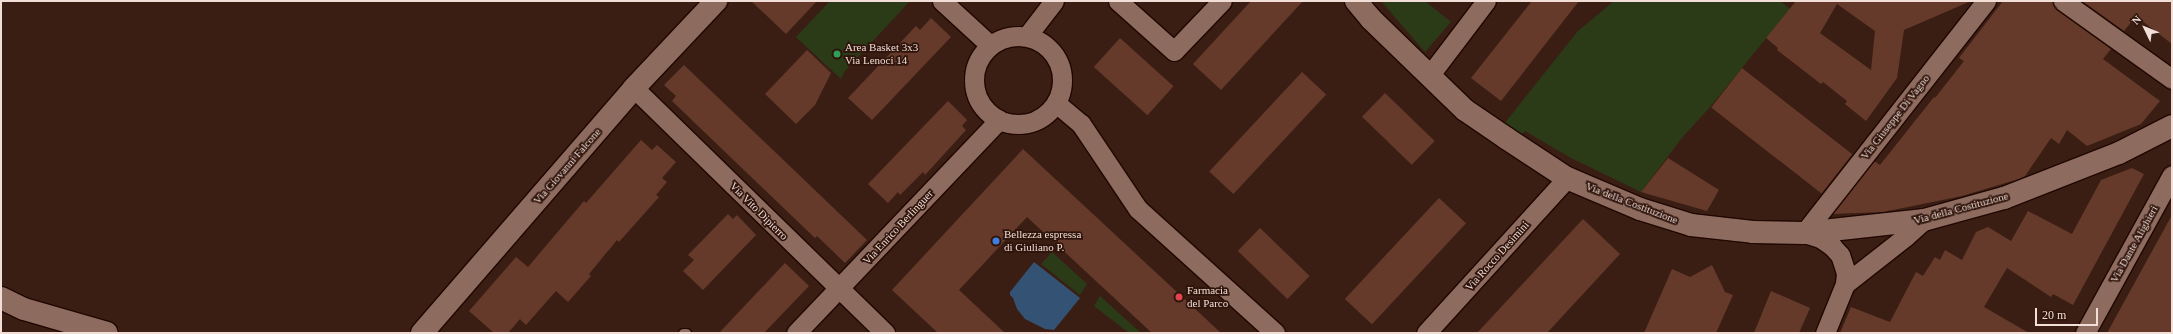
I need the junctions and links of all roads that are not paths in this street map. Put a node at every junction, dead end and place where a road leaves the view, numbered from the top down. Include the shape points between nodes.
1 (716, 1) edge
2 (942, 1) edge
3 (1054, 1) edge
4 (1118, 1) edge
5 (1222, 1) edge
6 (1356, 1) edge
7 (1486, 1) edge
8 (1986, 1) edge
9 (2063, 1) edge
10 (1027, 36) junction
11 (990, 45) junction
12 (1429, 76) junction
13 (2172, 79) edge
14 (634, 88) junction
15 (1056, 103) junction
16 (999, 120) junction
17 (2172, 126) edge
18 (2172, 175) edge
19 (1567, 178) junction
20 (1924, 220) junction
21 (1804, 233) junction
22 (1845, 284) junction
23 (838, 289) junction
24 (1, 298) edge
25 (107, 333) edge
26 (422, 333) edge
27 (796, 333) edge
28 (885, 333) edge
29 (1275, 333) edge
30 (1426, 333) edge
31 (1825, 333) edge
32 (2085, 333) edge

1 - 14 street, Via Giovanni Falcone
2 - 11 street
3 - 10 street
4 - 5 street via 1174,51
6 - 12 street, Via della Costituzione
7 - 12 street
8 - 21 street, Via Giuseppe Di Vagno
9 - 13 street
10 - 11 street via 1001,38
10 - 15 street via 1040,41 1051,50 1059,62 1061,90
11 - 16 street via 980,56 974,70 974,85 978,99 986,111
12 - 19 street, Via della Costituzione via 1465,110
14 - 23 street, Via Vito Dipierro
14 - 26 street, Via Giovanni Falcone
15 - 16 street via 1037,120 1024,124 1011,124
15 - 29 street via 1081,124 1138,209
16 - 23 street, Via Enrico Berlinguer
17 - 20 street, Via della Costituzione via 2119,153 2004,198
18 - 32 street, Via Dante Alighieri
19 - 21 street, Via della Costituzione via 1640,209 1691,225 1753,232
19 - 30 street, Via Rocco Desimini
20 - 21 street, Via della Costituzione
20 - 22 street
21 - 22 street via 1820,238 1840,255 1846,273
22 - 31 street
23 - 27 street, Via Enrico Berlinguer
23 - 28 street, Via Vito Dipierro
24 - 25 street via 24,309

